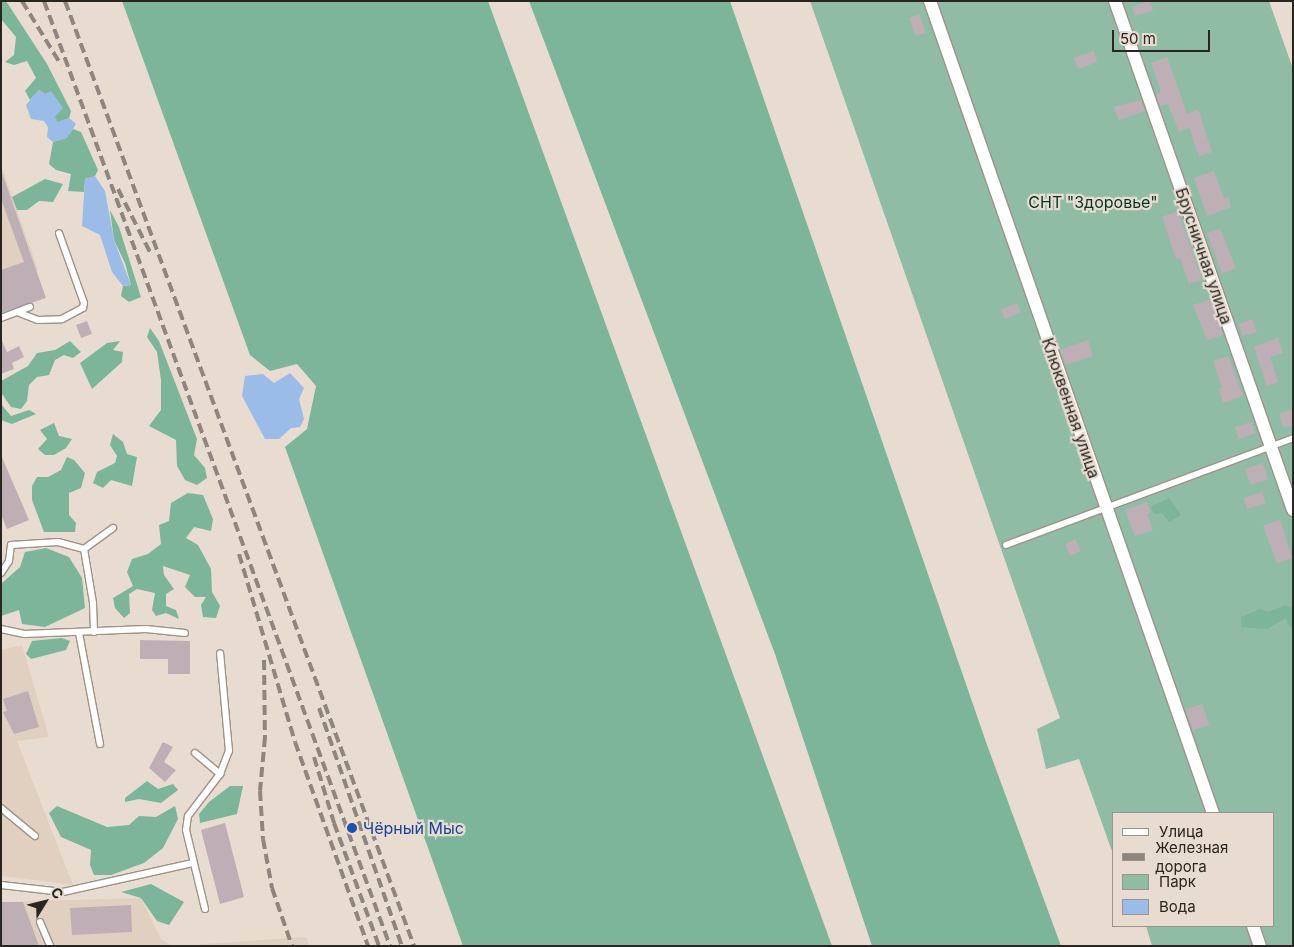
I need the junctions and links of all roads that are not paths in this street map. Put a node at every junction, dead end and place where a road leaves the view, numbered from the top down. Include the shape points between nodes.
1 (930, 1) edge
2 (1115, 1) edge
3 (59, 232) dead end
4 (30, 307) dead end
5 (17, 312) junction
6 (1, 318) edge
7 (1293, 438) edge
8 (1271, 446) junction
9 (1105, 506) junction
10 (1293, 510) edge
11 (113, 528) dead end
12 (1006, 545) dead end
13 (84, 549) junction
14 (1, 572) edge
15 (1, 629) edge
16 (94, 632) junction
17 (79, 633) junction
18 (185, 633) dead end
19 (220, 654) dead end
20 (100, 744) dead end
21 (195, 753) dead end
22 (220, 774) junction
23 (1, 808) edge
24 (1213, 812) edge
25 (35, 836) dead end
26 (193, 863) junction
27 (1, 885) edge
28 (205, 909) dead end
29 (40, 922) dead end
30 (1253, 927) edge
31 (50, 946) edge
32 (1260, 946) edge

1 - 9 street, Клюквенная улица
2 - 8 street, Брусничная улица
3 - 5 lane via 83,308 62,319 38,320
4 - 5 lane
5 - 6 lane
7 - 8 lane
8 - 9 lane
8 - 10 street, Брусничная улица
9 - 12 lane
9 - 24 street, Клюквенная улица
11 - 13 lane
13 - 14 lane via 58,542 11,545 9,561
13 - 16 lane
15 - 17 lane via 24,634
16 - 17 lane
16 - 18 lane via 146,629
17 - 20 lane
19 - 22 lane via 229,750
21 - 22 lane
22 - 26 lane via 188,816 186,830
23 - 25 lane
26 - 27 lane via 64,892
26 - 28 lane
29 - 31 lane
30 - 32 street

